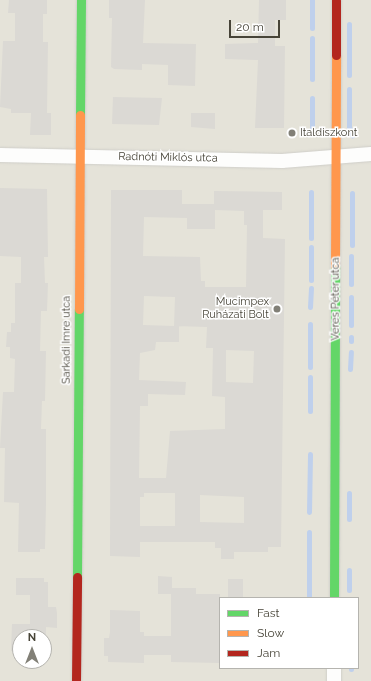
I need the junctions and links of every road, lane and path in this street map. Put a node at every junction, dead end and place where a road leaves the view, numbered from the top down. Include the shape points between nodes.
1 (81, 0) edge
2 (336, 0) edge
3 (371, 154) edge
4 (0, 155) edge
5 (80, 157) junction
6 (336, 157) junction
7 (334, 597) edge
8 (334, 669) edge
9 (76, 681) edge
10 (334, 681) edge

1 - 5 street, Sarkadi Imre utca
2 - 6 street, Veres Péter utca
3 - 6 street, Radnóti Miklós utca
4 - 5 street, Radnóti Miklós utca
5 - 6 street, Radnóti Miklós utca via 272,161
5 - 9 street, Sarkadi Imre utca
6 - 7 street, Veres Péter utca
8 - 10 street

